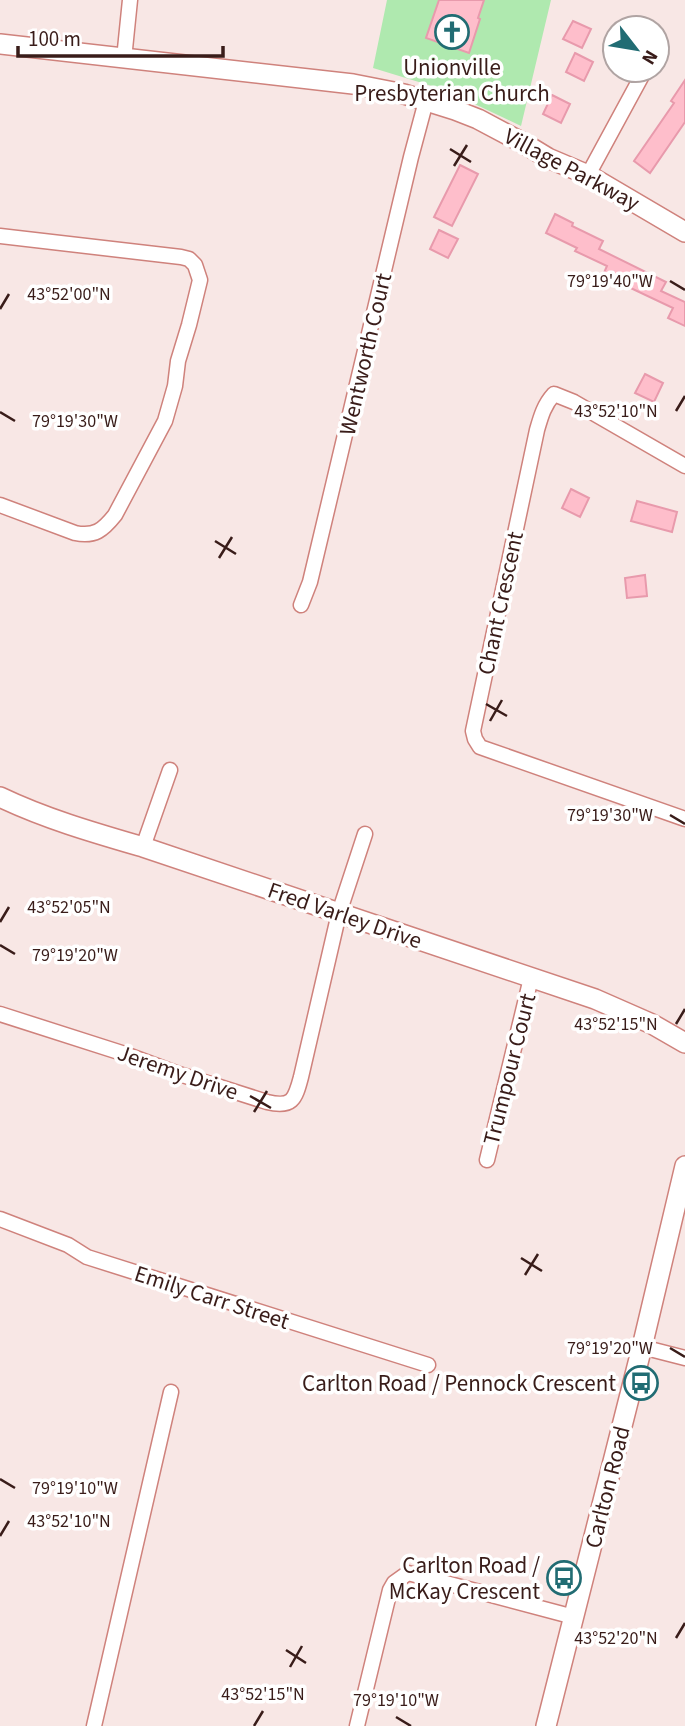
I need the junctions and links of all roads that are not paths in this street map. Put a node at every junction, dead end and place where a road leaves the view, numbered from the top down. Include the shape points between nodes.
1 (130, 0) edge
2 (0, 44) edge
3 (124, 59) junction
4 (637, 84) edge
5 (426, 101) junction
6 (588, 176) junction
7 (685, 232) edge
8 (0, 236) edge
9 (685, 466) edge
10 (0, 505) edge
11 (301, 605) dead end
12 (170, 770) dead end
13 (0, 797) edge
14 (685, 819) edge
15 (365, 834) dead end
16 (144, 848) junction
17 (340, 913) junction
18 (531, 978) junction
19 (0, 1014) edge
20 (685, 1043) edge
21 (486, 1160) dead end
22 (685, 1166) edge
23 (0, 1219) edge
24 (642, 1347) junction
25 (685, 1358) edge
26 (428, 1365) dead end
27 (171, 1392) dead end
28 (574, 1617) junction
29 (94, 1726) edge
30 (358, 1726) edge
31 (546, 1726) edge

1 - 3 street
2 - 3 main road, Village Parkway
3 - 5 main road, Village Parkway via 353,84
4 - 6 street
5 - 6 main road, Village Parkway via 478,119
5 - 11 street, Wentworth Court
6 - 7 main road, Village Parkway
8 - 10 street via 181,257 195,265 200,281 165,421 106,526 86,535 75,533
9 - 14 street, Chant Crescent via 574,402 554,394 548,400 537,430 473,731 480,747
12 - 16 street
13 - 16 main road, Fred Varley Drive
15 - 17 street
16 - 17 main road, Fred Varley Drive
17 - 18 main road, Fred Varley Drive
17 - 19 street, Jeremy Drive via 297,1092 292,1100 279,1105
18 - 20 main road, Fred Varley Drive via 595,999
18 - 21 street, Trumpour Court
22 - 24 main road, Carlton Road
23 - 26 street, Emily Carr Street via 87,1257
24 - 25 street
24 - 28 main road, Carlton Road
27 - 29 street
28 - 30 street via 408,1573 390,1590
28 - 31 main road, Carlton Road

